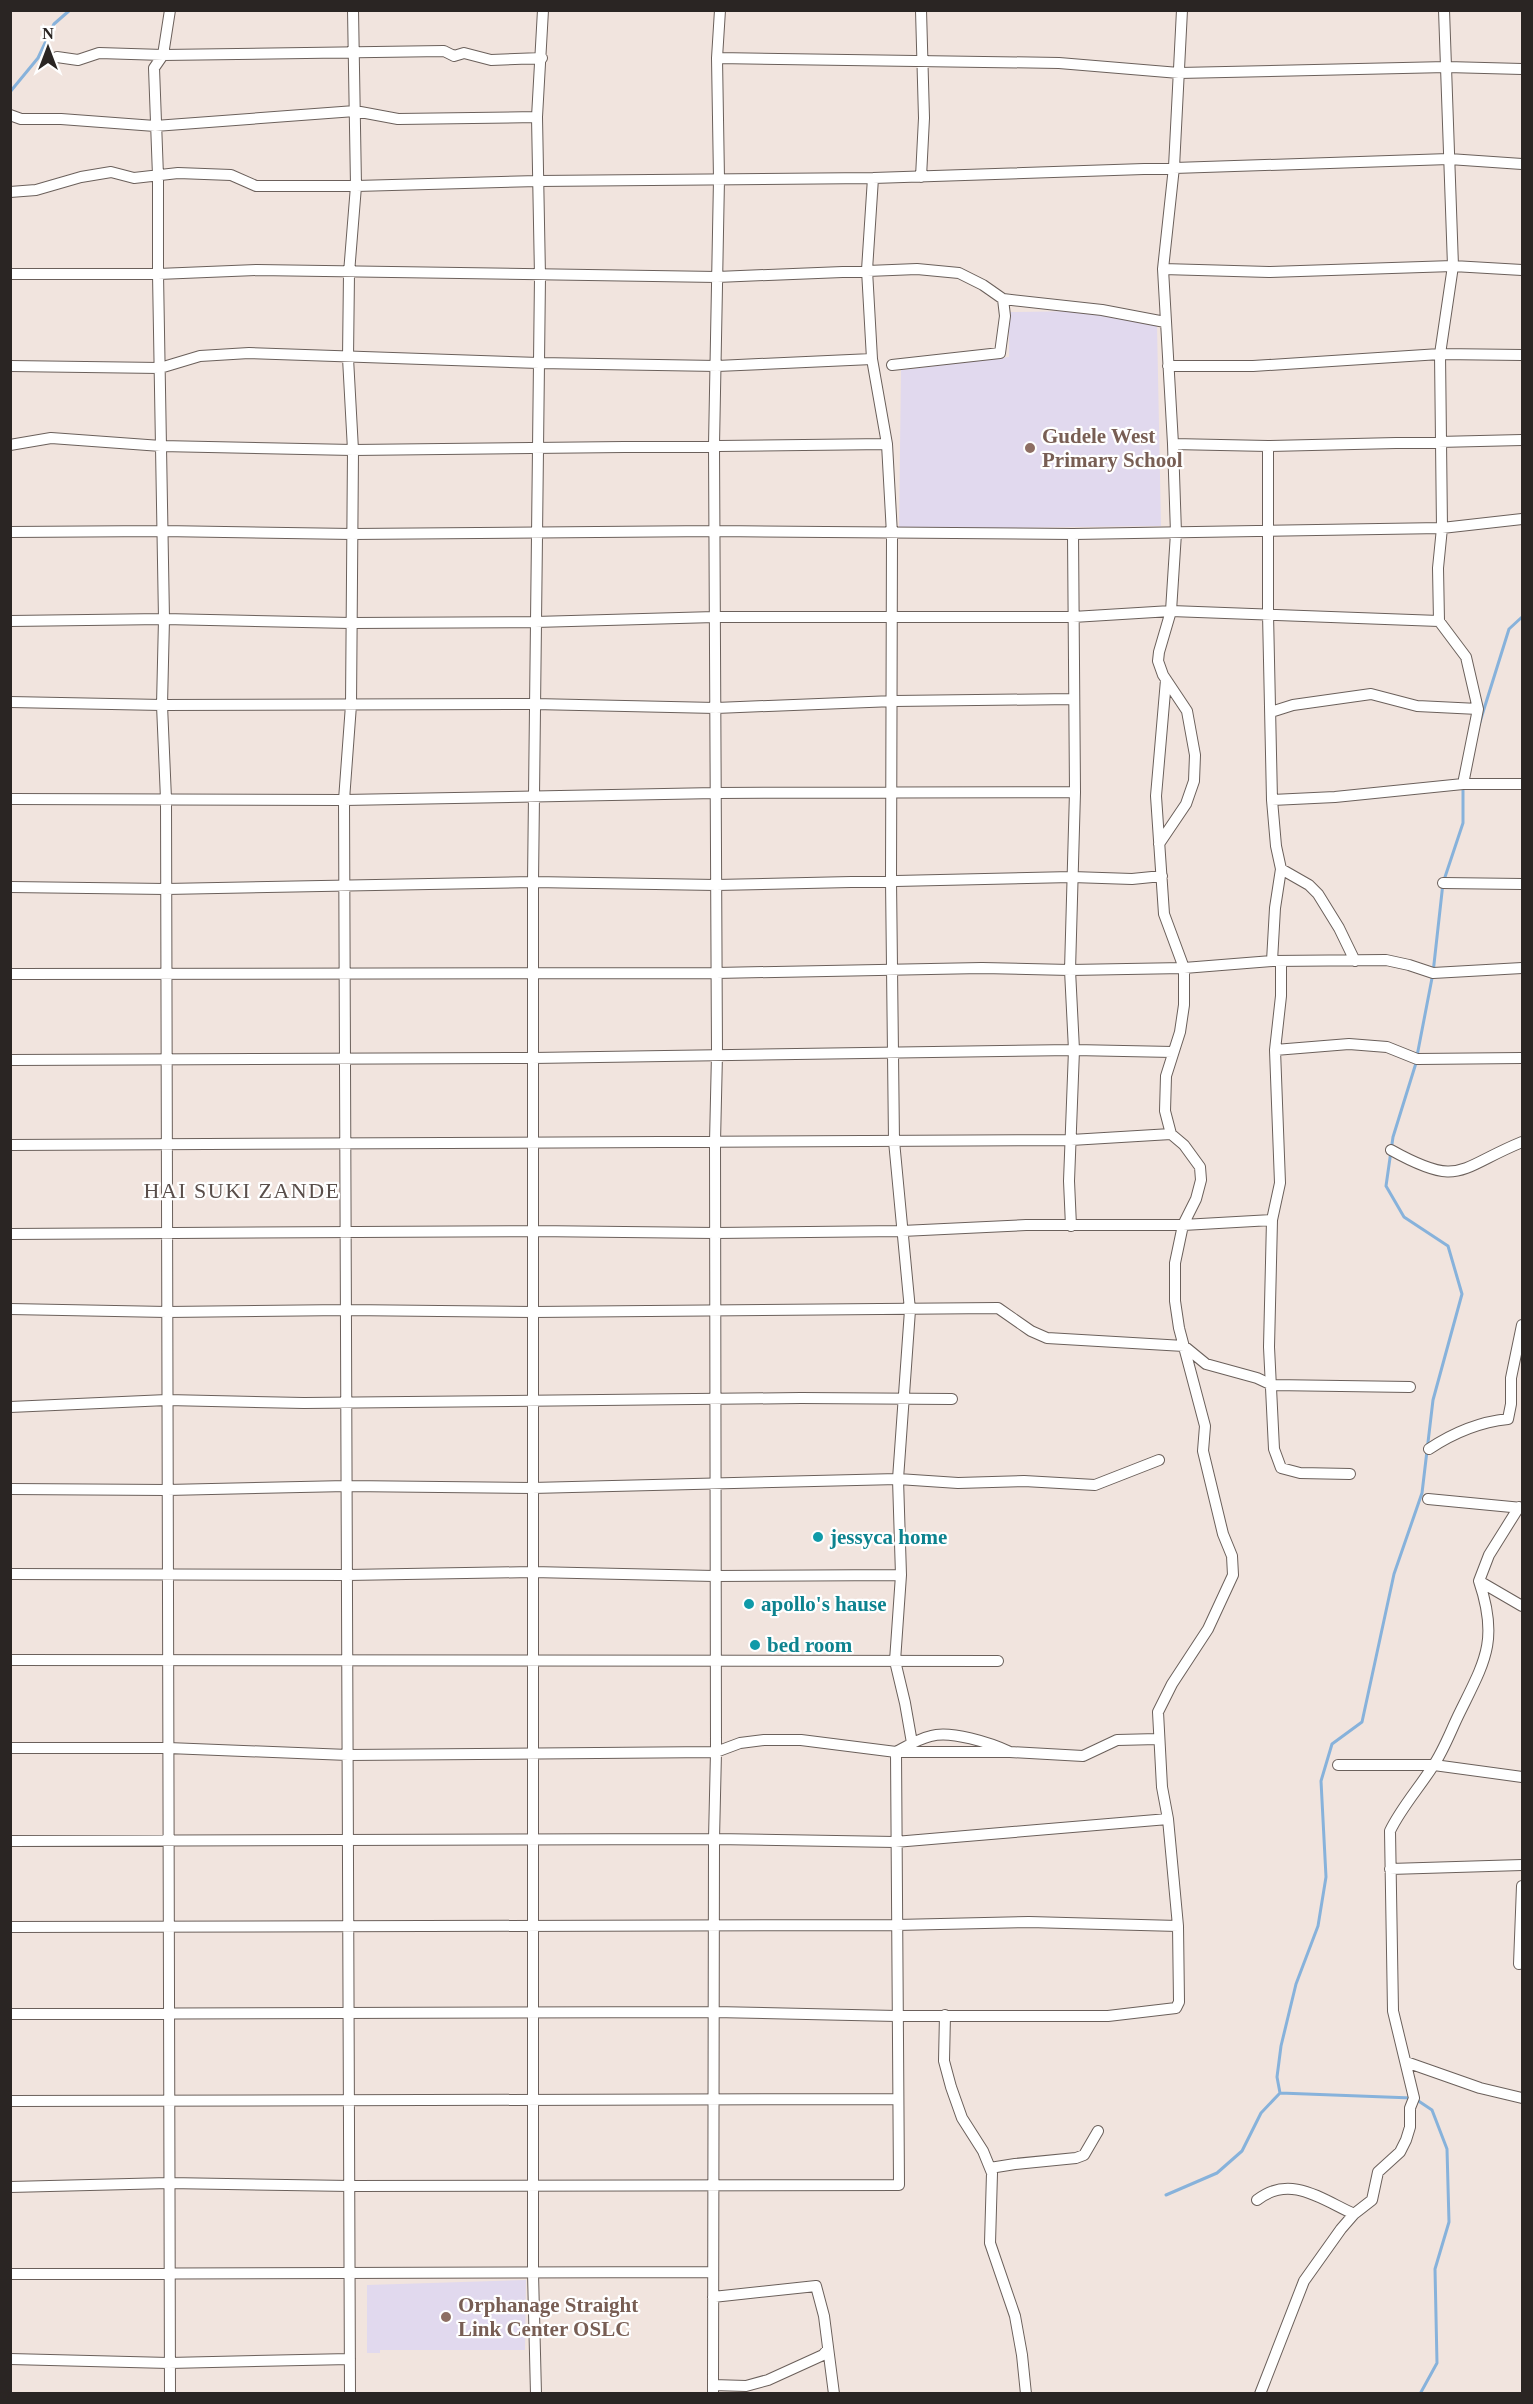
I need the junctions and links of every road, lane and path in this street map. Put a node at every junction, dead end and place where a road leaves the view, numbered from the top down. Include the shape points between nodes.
1 (170, 10) edge
2 (353, 10) edge
3 (543, 10) edge
4 (720, 10) edge
5 (921, 10) edge
6 (1182, 10) edge
7 (1444, 10) edge
8 (353, 53) junction
9 (163, 55) junction
10 (57, 57) dead end
11 (542, 58) junction
12 (717, 58) junction
13 (921, 61) junction
14 (1447, 67) junction
15 (1522, 69) edge
16 (1179, 74) junction
17 (355, 111) junction
18 (10, 115) edge
19 (537, 117) junction
20 (155, 126) junction
21 (1449, 159) junction
22 (1522, 165) edge
23 (1174, 167) junction
24 (158, 176) junction
25 (921, 177) junction
26 (873, 178) junction
27 (719, 179) junction
28 (538, 181) junction
29 (356, 186) junction
30 (10, 192) edge
31 (1453, 266) junction
32 (1163, 269) junction
33 (867, 270) junction
34 (1522, 270) edge
35 (349, 273) junction
36 (10, 274) edge
37 (158, 274) junction
38 (540, 276) junction
39 (717, 277) junction
40 (1003, 299) junction
41 (1164, 322) junction
42 (1440, 354) junction
43 (1522, 355) edge
44 (348, 358) junction
45 (872, 359) junction
46 (539, 363) junction
47 (892, 365) dead end
48 (10, 366) edge
49 (717, 366) junction
50 (1168, 366) junction
51 (160, 368) junction
52 (1522, 440) edge
53 (1443, 443) junction
54 (10, 444) edge
55 (887, 444) junction
56 (1173, 444) junction
57 (714, 445) junction
58 (161, 446) junction
59 (1268, 446) junction
60 (538, 448) junction
61 (353, 450) junction
62 (1522, 519) edge
63 (1442, 528) junction
64 (1267, 530) junction
65 (162, 531) junction
66 (716, 531) junction
67 (10, 532) edge
68 (1176, 533) junction
69 (352, 534) junction
70 (536, 534) junction
71 (892, 534) junction
72 (1073, 534) junction
73 (1171, 611) junction
74 (1268, 614) junction
75 (893, 616) junction
76 (1073, 616) junction
77 (715, 617) junction
78 (164, 619) junction
79 (10, 621) edge
80 (1439, 621) junction
81 (535, 622) junction
82 (351, 623) junction
83 (1166, 680) junction
84 (1074, 699) junction
85 (894, 701) junction
86 (10, 702) edge
87 (162, 705) junction
88 (351, 705) junction
89 (534, 705) junction
90 (716, 708) junction
91 (1478, 709) junction
92 (1271, 712) junction
93 (1463, 784) junction
94 (1522, 784) edge
95 (1074, 792) junction
96 (716, 793) junction
97 (892, 794) junction
98 (533, 795) junction
99 (10, 799) edge
100 (166, 799) junction
101 (344, 800) junction
102 (1272, 800) junction
103 (1159, 844) junction
104 (1281, 869) junction
105 (1162, 876) junction
106 (1072, 877) junction
107 (891, 880) junction
108 (532, 882) junction
109 (1443, 883) dead end
110 (1522, 884) edge
111 (716, 885) junction
112 (344, 886) junction
113 (10, 887) edge
114 (166, 889) junction
115 (1276, 961) junction
116 (1355, 961) junction
117 (1184, 968) junction
118 (1522, 968) edge
119 (894, 970) junction
120 (1070, 970) junction
121 (532, 972) junction
122 (716, 973) junction
123 (10, 974) edge
124 (166, 975) junction
125 (345, 975) junction
126 (1074, 1050) junction
127 (1275, 1050) junction
128 (892, 1052) junction
129 (1173, 1052) junction
130 (717, 1054) junction
131 (345, 1058) junction
132 (532, 1058) junction
133 (1522, 1058) edge
134 (166, 1059) junction
135 (10, 1060) edge
136 (1171, 1134) junction
137 (1071, 1140) junction
138 (894, 1141) junction
139 (715, 1142) junction
140 (1522, 1142) edge
141 (532, 1144) junction
142 (10, 1145) edge
143 (166, 1145) junction
144 (345, 1145) junction
145 (1391, 1150) dead end
146 (1272, 1220) junction
147 (1183, 1225) junction
148 (1071, 1226) junction
149 (532, 1231) junction
150 (902, 1231) junction
151 (167, 1233) junction
152 (346, 1233) junction
153 (715, 1233) junction
154 (10, 1234) edge
155 (10, 1309) edge
156 (346, 1310) junction
157 (910, 1310) junction
158 (167, 1312) junction
159 (533, 1312) junction
160 (714, 1312) junction
161 (1522, 1325) edge
162 (1184, 1346) junction
163 (1517, 1379) edge
164 (1272, 1385) junction
165 (1410, 1387) dead end
166 (904, 1397) junction
167 (716, 1399) junction
168 (952, 1399) dead end
169 (167, 1400) junction
170 (532, 1401) junction
171 (346, 1402) junction
172 (10, 1407) edge
173 (1429, 1449) dead end
174 (1159, 1460) dead end
175 (1350, 1474) dead end
176 (897, 1479) junction
177 (715, 1483) junction
178 (347, 1486) junction
179 (532, 1488) junction
180 (10, 1489) edge
181 (167, 1490) junction
182 (1428, 1499) dead end
183 (1521, 1507) edge
184 (532, 1572) junction
185 (10, 1574) edge
186 (168, 1574) junction
187 (347, 1575) junction
188 (901, 1575) junction
189 (714, 1576) junction
190 (1479, 1581) junction
191 (1522, 1606) edge
192 (10, 1660) edge
193 (532, 1660) junction
194 (714, 1661) junction
195 (895, 1661) junction
196 (998, 1661) dead end
197 (168, 1662) junction
198 (348, 1662) junction
199 (1158, 1739) junction
200 (912, 1743) junction
201 (10, 1748) edge
202 (168, 1748) junction
203 (534, 1752) junction
204 (716, 1752) junction
205 (896, 1752) junction
206 (1010, 1752) junction
207 (348, 1755) junction
208 (1338, 1765) dead end
209 (1434, 1765) junction
210 (1522, 1777) edge
211 (1168, 1819) junction
212 (714, 1839) junction
213 (348, 1840) junction
214 (533, 1840) junction
215 (10, 1841) edge
216 (168, 1841) junction
217 (896, 1842) junction
218 (1522, 1864) edge
219 (1390, 1869) junction
220 (1522, 1886) edge
221 (896, 1925) junction
222 (533, 1926) junction
223 (714, 1926) junction
224 (1178, 1926) junction
225 (10, 1927) edge
226 (168, 1927) junction
227 (349, 1927) junction
228 (1519, 1964) dead end
229 (169, 2013) junction
230 (349, 2013) junction
231 (533, 2013) junction
232 (714, 2013) junction
233 (10, 2014) edge
234 (945, 2015) junction
235 (896, 2016) junction
236 (1406, 2062) junction
237 (897, 2098) junction
238 (1522, 2098) edge
239 (169, 2099) junction
240 (533, 2099) junction
241 (713, 2099) junction
242 (349, 2100) junction
243 (10, 2101) edge
244 (1098, 2131) dead end
245 (990, 2168) junction
246 (169, 2183) junction
247 (713, 2185) junction
248 (350, 2186) junction
249 (533, 2186) junction
250 (10, 2187) edge
251 (1257, 2200) dead end
252 (1354, 2214) junction
253 (713, 2272) junction
254 (350, 2273) junction
255 (533, 2273) junction
256 (10, 2274) edge
257 (169, 2274) junction
258 (713, 2297) junction
259 (828, 2349) junction
260 (10, 2359) edge
261 (350, 2359) junction
262 (170, 2363) junction
263 (713, 2389) edge
264 (170, 2394) edge
265 (351, 2394) edge
266 (536, 2394) edge
267 (834, 2394) edge
268 (1026, 2394) edge
269 (1260, 2394) edge

1 - 9 street
2 - 8 street
3 - 11 street
4 - 12 street
5 - 13 street
6 - 16 street
7 - 14 street
8 - 9 street
8 - 11 street via 444,51 454,56 464,53 491,60
8 - 17 street
9 - 10 street via 99,53 78,60
9 - 20 street via 154,68
11 - 19 street
12 - 13 street
12 - 27 street
13 - 16 street via 1059,63
13 - 25 street
14 - 15 street
14 - 16 street
14 - 21 street
16 - 23 street
17 - 19 street via 398,119
17 - 20 street
17 - 29 street
18 - 20 street via 21,120
19 - 28 street
20 - 24 street
21 - 22 street
21 - 23 street
21 - 31 street
23 - 25 street
23 - 32 street
24 - 29 street via 206,173 231,175 256,186
24 - 30 street via 134,178 111,172 36,190
24 - 37 street
25 - 26 street
26 - 27 street
26 - 33 street
27 - 28 street
27 - 39 street
28 - 29 street
28 - 38 street
29 - 35 street
31 - 32 street via 1269,272
31 - 34 street
31 - 42 street
32 - 41 street
33 - 39 street
33 - 40 street via 959,273
33 - 45 street
35 - 37 street via 257,270
35 - 38 street
35 - 44 street
36 - 37 street
37 - 51 street
38 - 39 street
38 - 46 street
39 - 49 street
40 - 41 street via 1102,310
40 - 47 street via 1000,353
41 - 50 street
42 - 43 street
42 - 50 street via 1253,366
42 - 53 street
44 - 46 street
44 - 51 street via 249,353 200,356
44 - 61 street
45 - 49 street
45 - 55 street
46 - 49 street
46 - 60 street
48 - 51 street
49 - 57 street
50 - 56 street
51 - 58 street
52 - 53 street
53 - 59 street
53 - 63 street
54 - 58 street via 51,438
55 - 57 street
55 - 71 street
56 - 59 street
56 - 68 street
57 - 60 street
57 - 66 street
58 - 61 street
58 - 65 street
59 - 64 street
60 - 61 street
60 - 70 street
61 - 69 street
62 - 63 street
63 - 64 street
63 - 80 street
64 - 68 street
64 - 74 street
65 - 67 street
65 - 69 street
65 - 78 street
66 - 70 street
66 - 71 street
66 - 77 street
68 - 72 street
68 - 73 street
69 - 70 street
69 - 82 street
70 - 81 street
71 - 72 street
71 - 75 street
72 - 76 street
73 - 74 street
73 - 76 street
73 - 83 street via 1158,661
74 - 80 street
74 - 92 street
75 - 76 street
75 - 77 street
75 - 85 street
76 - 84 street
77 - 81 street
77 - 90 street
78 - 79 street
78 - 82 street
78 - 87 street
80 - 91 street via 1466,657
81 - 82 street
81 - 89 street
82 - 88 street
83 - 103 street via 1156,796
83 - 103 street via 1187,711 1195,755 1194,781 1185,804
84 - 85 street
84 - 95 street
85 - 90 street
85 - 97 street
86 - 87 street
87 - 88 street
87 - 100 street
88 - 89 street
88 - 101 street
89 - 90 street
89 - 98 street
90 - 96 street
91 - 92 street via 1417,706 1371,694
91 - 93 street
92 - 102 street
93 - 94 street
93 - 102 street
95 - 97 street
95 - 106 street
96 - 97 street
96 - 98 street
96 - 111 street
97 - 107 street
98 - 101 street
98 - 108 street
99 - 100 street
100 - 101 street
100 - 114 street
101 - 112 street
102 - 104 street
103 - 105 street
104 - 115 street via 1276,896
104 - 116 street via 1318,894
105 - 106 street
105 - 117 street via 1164,914
106 - 107 street
106 - 120 street
107 - 111 street
107 - 119 street
108 - 111 street
108 - 112 street
108 - 121 street
109 - 110 street
111 - 122 street
112 - 114 street
112 - 125 street
113 - 114 street
114 - 124 street
115 - 116 street
115 - 117 street
115 - 127 street via 1281,996
116 - 118 street via 1386,960 1433,973
117 - 120 street
117 - 129 street via 1184,1005
119 - 120 street
119 - 122 street
119 - 128 street
120 - 126 street
121 - 122 street
121 - 125 street
121 - 132 street
122 - 130 street
123 - 124 street
124 - 125 street
124 - 134 street
125 - 131 street
126 - 128 street
126 - 129 street
126 - 137 street
127 - 133 street via 1349,1044 1387,1047 1417,1059
127 - 146 street via 1280,1183
128 - 130 street
128 - 138 street
129 - 136 street via 1164,1096
130 - 132 street
130 - 139 street
131 - 132 street
131 - 134 street
131 - 144 street
132 - 141 street
134 - 135 street
134 - 143 street
136 - 137 street
136 - 147 street via 1184,1145 1201,1173 1196,1199
137 - 138 street
137 - 148 street
138 - 139 street
138 - 150 street
139 - 141 street
139 - 153 street
140 - 145 street via 1456,1172 1418,1165
141 - 144 street
141 - 149 street
142 - 143 street
143 - 144 street
143 - 151 street
144 - 152 street
146 - 147 street
146 - 164 street
147 - 148 street
147 - 162 street via 1175,1301
148 - 150 street
149 - 152 street
149 - 153 street
149 - 159 street
150 - 153 street
150 - 157 street
151 - 152 street
151 - 154 street
151 - 158 street
152 - 156 street
153 - 160 street
155 - 158 street
156 - 158 street
156 - 159 street
156 - 171 street
157 - 160 street
157 - 162 street via 998,1308 1047,1338
157 - 166 street
158 - 169 street
159 - 160 street
159 - 170 street
160 - 167 street
161 - 163 street
162 - 164 street via 1206,1364
162 - 199 street via 1205,1426 1203,1451 1232,1556 1233,1575 1208,1629 1158,1712
163 - 173 street via 1508,1419 1479,1424
164 - 165 street
164 - 175 street via 1274,1449 1281,1468 1300,1473
166 - 167 street
166 - 168 street
166 - 176 street
167 - 170 street
167 - 177 street
169 - 171 street
169 - 172 street
169 - 181 street
170 - 171 street
170 - 179 street
171 - 178 street
174 - 176 street via 1095,1485
176 - 177 street
176 - 188 street
177 - 179 street
177 - 189 street
178 - 179 street
178 - 181 street
178 - 187 street
179 - 184 street
180 - 181 street
181 - 186 street
182 - 183 street
183 - 190 street via 1489,1555
184 - 187 street
184 - 189 street
184 - 193 street
185 - 186 street
186 - 187 street
186 - 197 street
187 - 198 street
188 - 189 street
188 - 195 street
189 - 194 street
190 - 191 street
190 - 209 street via 1489,1621 1488,1647 1482,1670
192 - 197 street
193 - 194 street
193 - 198 street
193 - 203 street
194 - 195 street
194 - 204 street
195 - 196 street
195 - 200 street
197 - 198 street
197 - 202 street
198 - 207 street
199 - 206 street via 1117,1740 1083,1756
199 - 211 street
200 - 205 street
200 - 206 street via 933,1735 954,1736
201 - 202 street
202 - 207 street
202 - 216 street
203 - 204 street
203 - 207 street
203 - 214 street
204 - 205 street via 764,1740 813,1741
204 - 212 street
205 - 206 street
205 - 217 street
207 - 213 street
208 - 209 street
209 - 210 street
209 - 219 street via 1390,1831
211 - 217 street
211 - 224 street
212 - 214 street
212 - 217 street
212 - 223 street
213 - 214 street
213 - 216 street
213 - 227 street
214 - 222 street
215 - 216 street
216 - 226 street
217 - 221 street
218 - 219 street
219 - 236 street via 1393,2012
220 - 228 street
221 - 223 street
221 - 224 street via 1029,1922
221 - 235 street
222 - 223 street
222 - 227 street
222 - 231 street
223 - 232 street
224 - 234 street via 1176,2008 1108,2016
225 - 226 street
226 - 227 street
226 - 229 street
227 - 230 street
229 - 230 street
229 - 233 street
229 - 239 street
230 - 231 street
230 - 242 street
231 - 232 street
231 - 240 street
232 - 235 street
232 - 241 street
234 - 235 street
234 - 245 street via 944,2061 951,2087
235 - 237 street
236 - 238 street
236 - 252 street via 1414,2098 1410,2127 1400,2152 1378,2172 1372,2200
237 - 241 street
237 - 247 street via 898,2185
239 - 242 street
239 - 243 street
239 - 246 street
240 - 241 street
240 - 242 street
240 - 249 street
241 - 247 street
242 - 248 street
244 - 245 street via 1084,2154 1076,2158
245 - 268 street via 990,2243 1015,2316
246 - 248 street
246 - 250 street
246 - 257 street
247 - 249 street
247 - 253 street
248 - 249 street
248 - 254 street
249 - 255 street
251 - 252 street via 1279,2188 1292,2187
252 - 269 street via 1304,2282
253 - 255 street
253 - 258 street
254 - 255 street
254 - 257 street
254 - 261 street
255 - 266 street
256 - 257 street
257 - 262 street
258 - 259 street via 816,2286
258 - 263 street
259 - 263 street via 823,2355 768,2380
259 - 267 street
260 - 262 street
261 - 262 street
261 - 265 street
262 - 264 street

